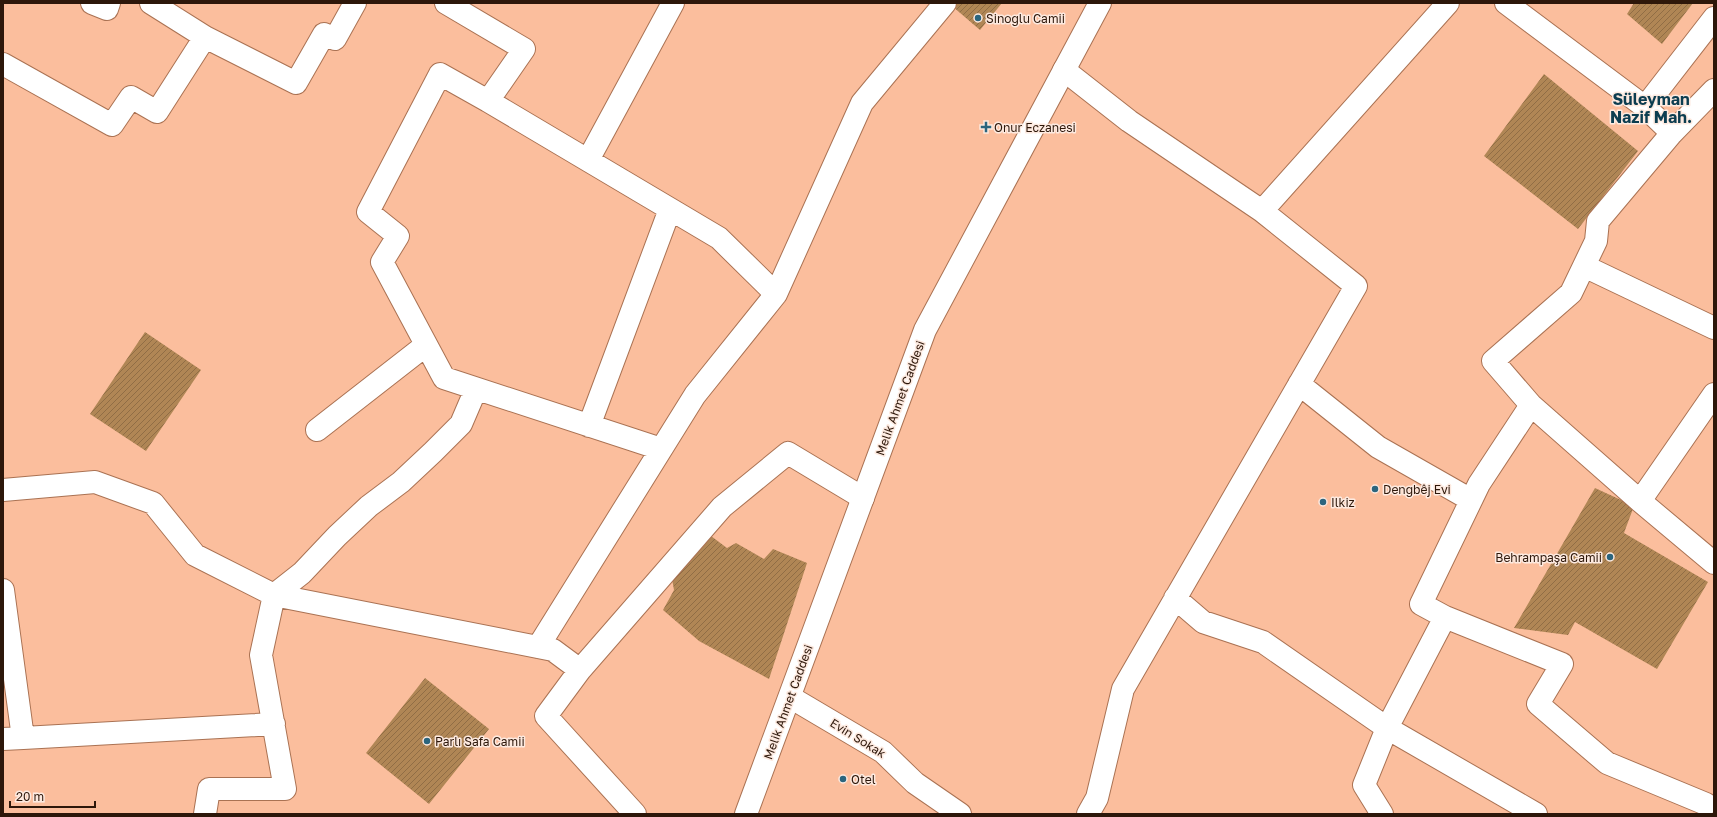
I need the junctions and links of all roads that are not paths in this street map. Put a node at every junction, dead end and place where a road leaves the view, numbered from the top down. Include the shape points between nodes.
1 (92, 3) edge
2 (109, 3) edge
3 (151, 3) edge
4 (355, 3) edge
5 (446, 3) edge
6 (673, 3) edge
7 (945, 3) edge
8 (1100, 3) edge
9 (1448, 3) edge
10 (1506, 3) edge
11 (1714, 18) edge
12 (206, 37) junction
13 (3, 64) edge
14 (1064, 70) junction
15 (1714, 90) edge
16 (488, 101) junction
17 (1645, 107) junction
18 (1672, 133) junction
19 (588, 160) junction
20 (670, 209) junction
21 (1262, 211) junction
22 (1584, 266) junction
23 (776, 294) junction
24 (1714, 328) edge
25 (426, 345) junction
26 (1299, 384) junction
27 (476, 389) junction
28 (1714, 394) edge
29 (1531, 405) junction
30 (589, 426) junction
31 (317, 430) dead end
32 (661, 449) junction
33 (3, 490) edge
34 (863, 498) junction
35 (1471, 500) junction
36 (1640, 501) junction
37 (1714, 564) edge
38 (3, 590) edge
39 (274, 595) junction
40 (1175, 598) junction
41 (1445, 617) junction
42 (538, 647) junction
43 (580, 670) junction
44 (790, 696) junction
45 (274, 724) junction
46 (1387, 728) junction
47 (13, 738) edge
48 (1707, 803) edge
49 (205, 814) edge
50 (635, 814) edge
51 (746, 814) edge
52 (960, 814) edge
53 (1088, 814) edge
54 (1382, 814) edge
55 (1536, 814) edge

1 - 2 street via 107,9
3 - 12 street
4 - 12 street via 335,39 324,34 296,83
5 - 16 street via 524,49
6 - 19 street
7 - 23 street via 862,103
8 - 14 street, Melik Ahmet Caddesi
9 - 21 street
10 - 17 street
11 - 17 street
12 - 13 street via 157,112 131,98 112,125
14 - 21 street via 1129,121
14 - 34 street, Melik Ahmet Caddesi via 925,330
15 - 18 street
16 - 19 street
16 - 25 street via 440,74 368,212 398,236 382,262
17 - 18 street
18 - 22 street via 1598,221 1596,241
19 - 20 street
20 - 23 street via 719,238
20 - 30 street
21 - 26 street via 1356,286
22 - 24 street
22 - 29 street via 1571,293 1493,361
23 - 32 street via 695,395
25 - 27 street via 444,378
25 - 31 street
26 - 35 street via 1378,447
26 - 40 street
27 - 30 street
27 - 39 street via 461,424 400,482 369,506 302,573
28 - 36 street
29 - 35 street
29 - 36 street
30 - 32 street
32 - 42 street
33 - 39 street via 95,482 153,503 195,555
34 - 43 street via 788,453 722,507
34 - 44 street, Melik Ahmet Caddesi
35 - 41 street via 1421,604
36 - 37 street
38 - 47 street
39 - 42 street
39 - 45 street via 261,655
40 - 46 street via 1203,622 1263,642
40 - 53 street via 1123,688 1097,798
41 - 46 street
41 - 48 street via 1562,664 1538,704 1607,763
42 - 43 street via 553,650
43 - 50 street via 546,716
44 - 51 street, Melik Ahmet Caddesi
44 - 52 street, Evin Sokak via 883,752 915,783
45 - 47 street
45 - 49 street via 285,789 209,789
46 - 54 street via 1364,785
46 - 55 street

